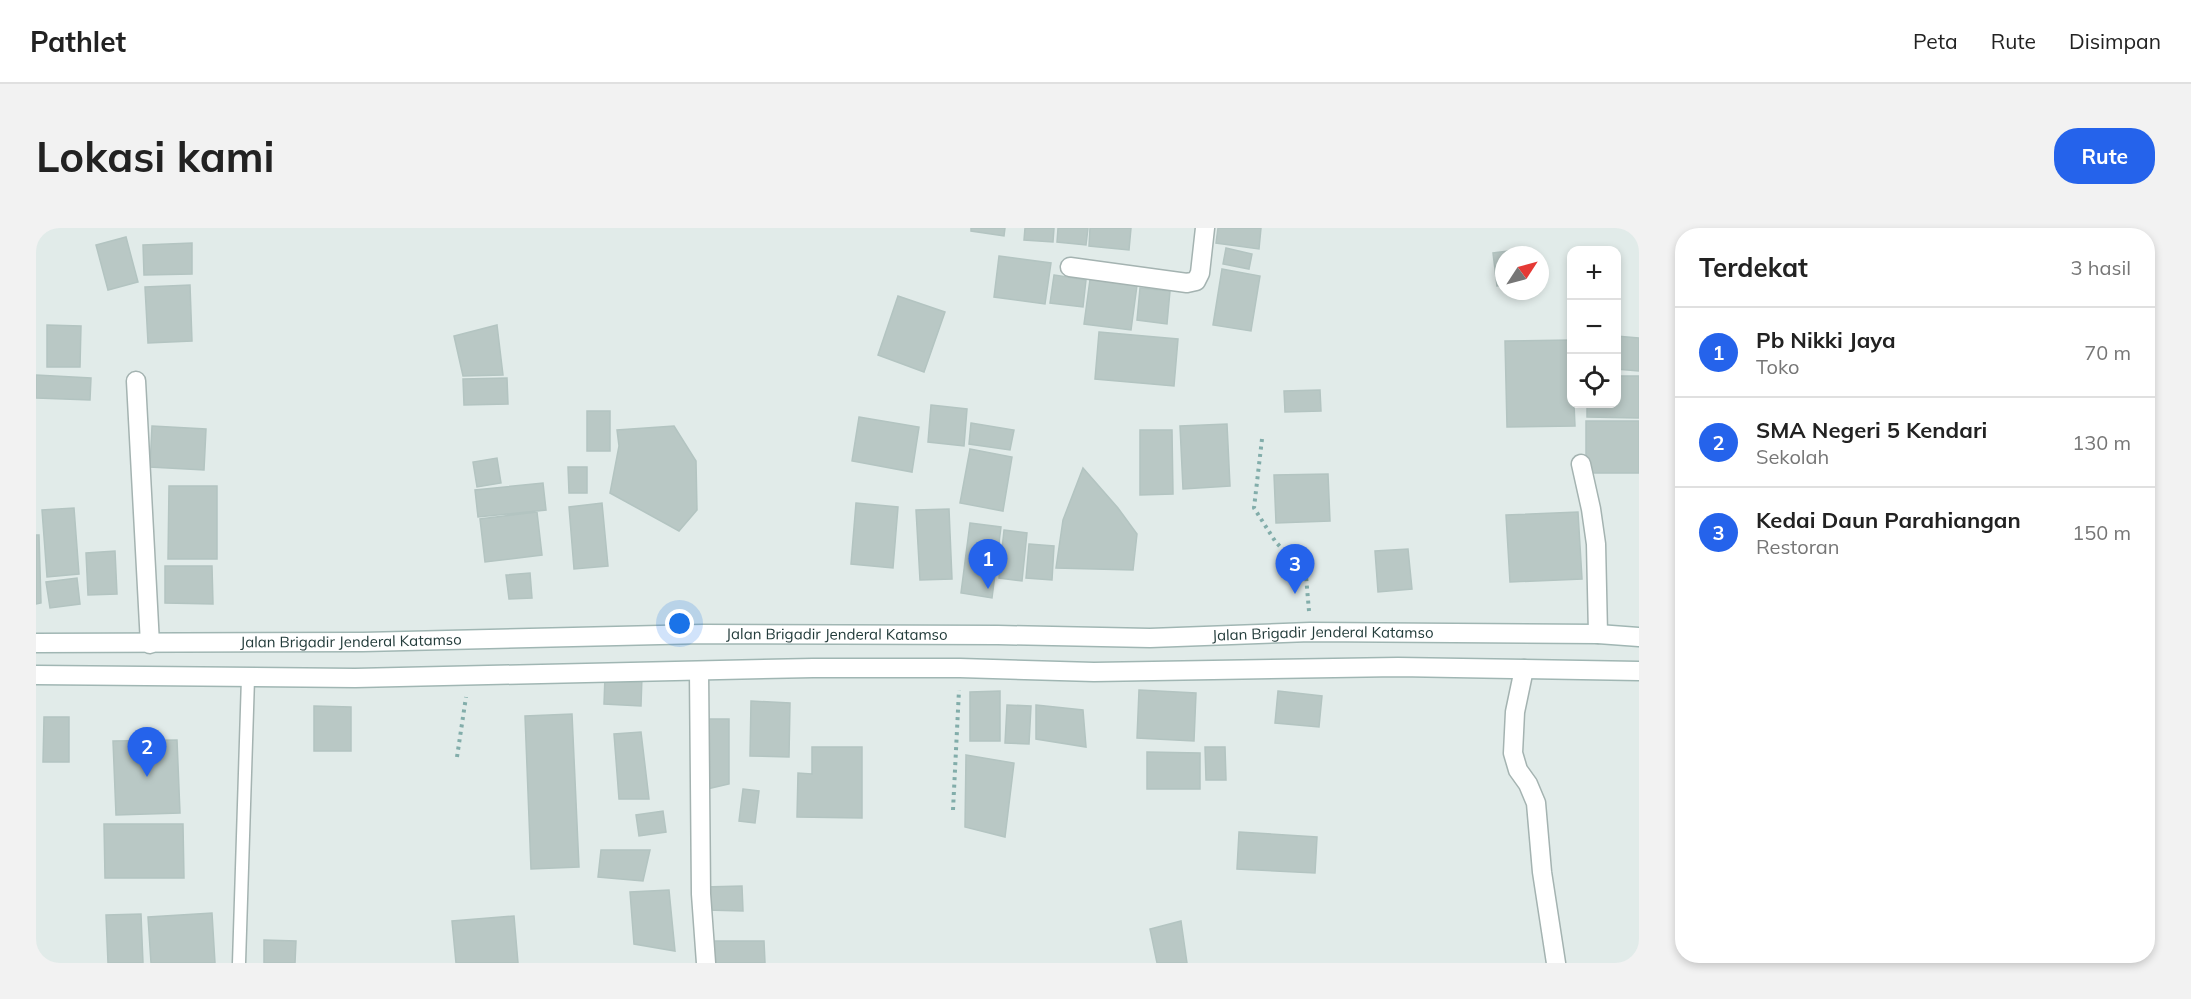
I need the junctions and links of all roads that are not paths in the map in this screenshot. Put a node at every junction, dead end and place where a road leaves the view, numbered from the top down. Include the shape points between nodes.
1 (1205, 228) edge
2 (1070, 267) dead end
3 (136, 381) dead end
4 (1581, 464) dead end
5 (1598, 634) junction
6 (1639, 637) edge
7 (36, 643) edge
8 (150, 644) junction
9 (1524, 669) junction
10 (699, 671) junction
11 (1639, 671) edge
12 (36, 675) edge
13 (248, 678) junction
14 (239, 963) edge
15 (706, 963) edge
16 (1556, 963) edge

1 - 2 main road via 1196,281
3 - 8 main road
4 - 5 main road via 1596,544
5 - 6 main road, Jalan Brigadir Jenderal Katamso
5 - 8 main road, Jalan Brigadir Jenderal Katamso via 1310,632 1150,638 703,634
7 - 8 main road, Jalan Brigadir Jenderal Katamso
9 - 10 main road
9 - 11 main road
9 - 16 main road via 1515,712 1513,753 1536,803
10 - 13 main road
10 - 15 main road via 701,894
12 - 13 main road
13 - 14 lane

